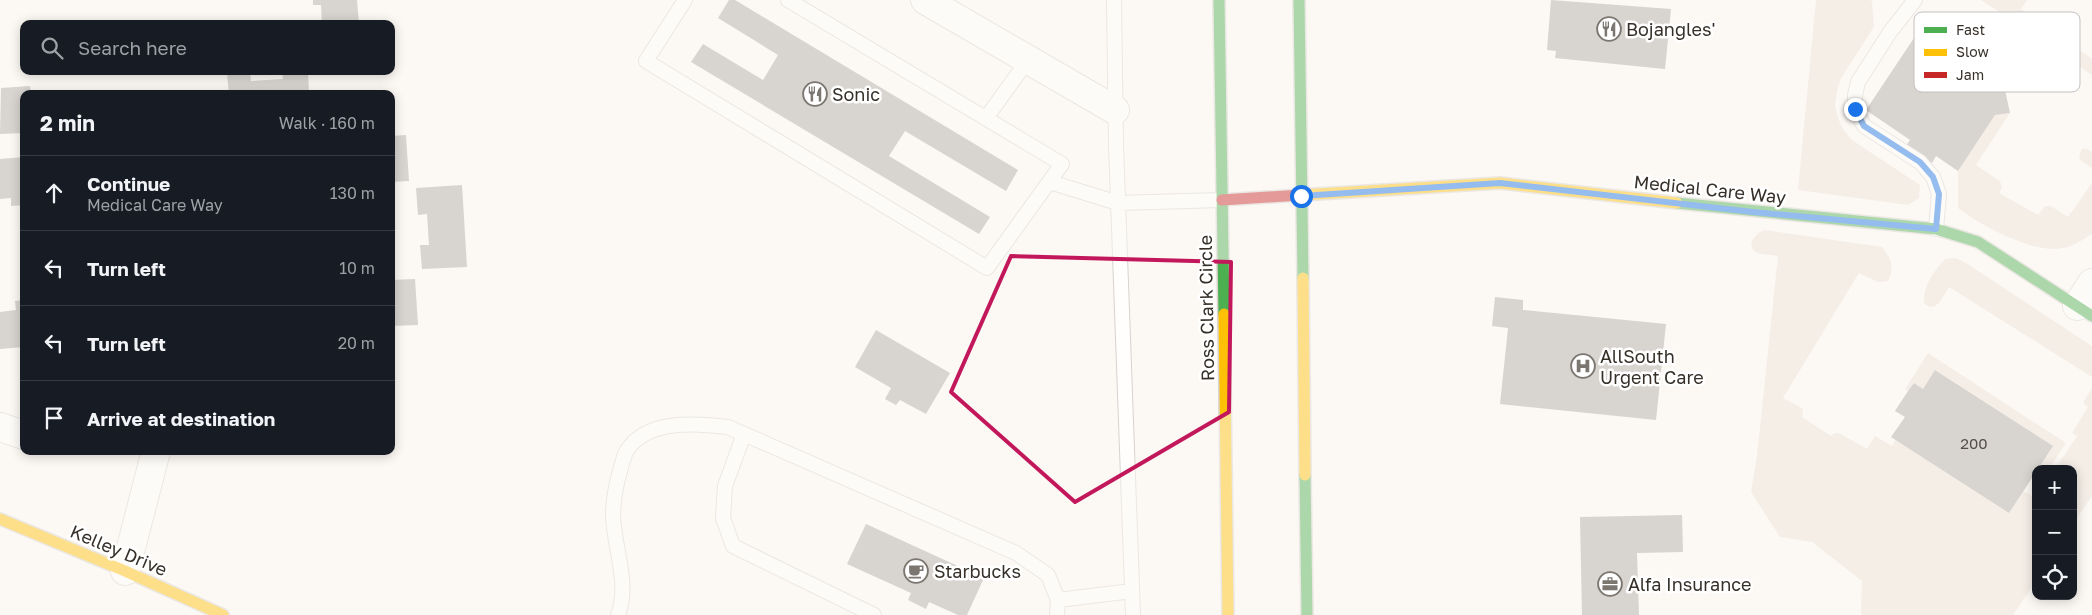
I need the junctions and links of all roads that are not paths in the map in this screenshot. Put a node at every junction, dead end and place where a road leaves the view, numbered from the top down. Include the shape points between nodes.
1 (685, 0) edge
2 (788, 0) edge
3 (925, 0) edge
4 (1114, 0) edge
5 (1219, 0) edge
6 (1299, 0) edge
7 (1915, 0) edge
8 (1028, 60) junction
9 (1115, 110) junction
10 (986, 118) junction
11 (1050, 182) junction
12 (1301, 196) junction
13 (1222, 200) junction
14 (1118, 203) junction
15 (1936, 229) junction
16 (2092, 283) edge
17 (2084, 311) edge
18 (0, 427) edge
19 (20, 434) edge
20 (744, 434) junction
21 (155, 455) edge
22 (0, 519) edge
23 (125, 571) junction
24 (1132, 591) junction
25 (1058, 600) junction
26 (223, 615) edge
27 (618, 615) edge
28 (874, 615) edge
29 (1057, 615) edge
30 (1133, 615) edge
31 (1228, 615) edge
32 (1307, 615) edge

1 - 11 lane via 646,61 987,268
2 - 10 lane
3 - 8 street
4 - 9 lane
5 - 13 main road, Ross Clark Circle
6 - 12 main road
7 - 15 lane via 1858,82 1855,109 1864,126 1920,162 1933,177 1939,194
8 - 9 street
8 - 10 lane
9 - 14 lane
10 - 11 lane via 1062,164
11 - 14 lane
12 - 13 main road, Medical Care Way
12 - 15 main road, Medical Care Way via 1500,183
12 - 32 main road
13 - 14 lane
13 - 31 main road, Ross Clark Circle
14 - 24 lane
15 - 17 main road, Medical Care Way via 1978,242
16 - 17 street
18 - 19 street
20 - 25 lane via 1016,553 1048,575
20 - 27 lane via 728,427 700,423 670,425 640,437 626,452 617,482 613,516 622,592
20 - 28 lane via 725,486 723,518 733,546
21 - 23 street
22 - 23 main road, Kelley Drive
23 - 26 main road, Kelley Drive
24 - 25 lane
24 - 30 lane
25 - 29 lane

